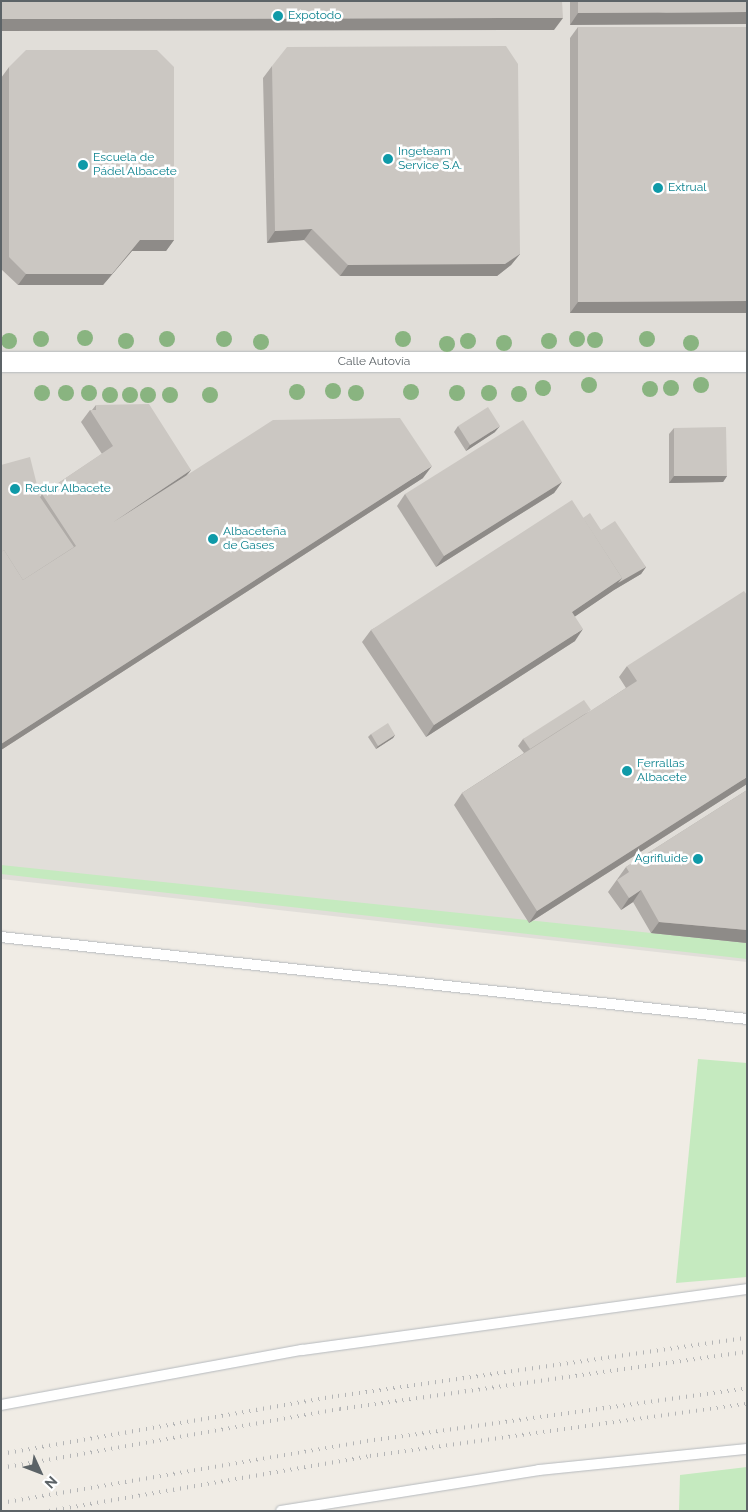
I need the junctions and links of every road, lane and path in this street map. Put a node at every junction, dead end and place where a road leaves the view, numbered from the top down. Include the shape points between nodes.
1 (1, 362) edge
2 (747, 362) edge
3 (1, 937) edge
4 (747, 1019) edge
5 (747, 1289) edge
6 (1, 1405) edge
7 (747, 1449) edge
8 (280, 1511) edge

1 - 2 street, Calle Autovía
3 - 4 lane
5 - 6 lane via 302,1350
7 - 8 lane via 539,1470

